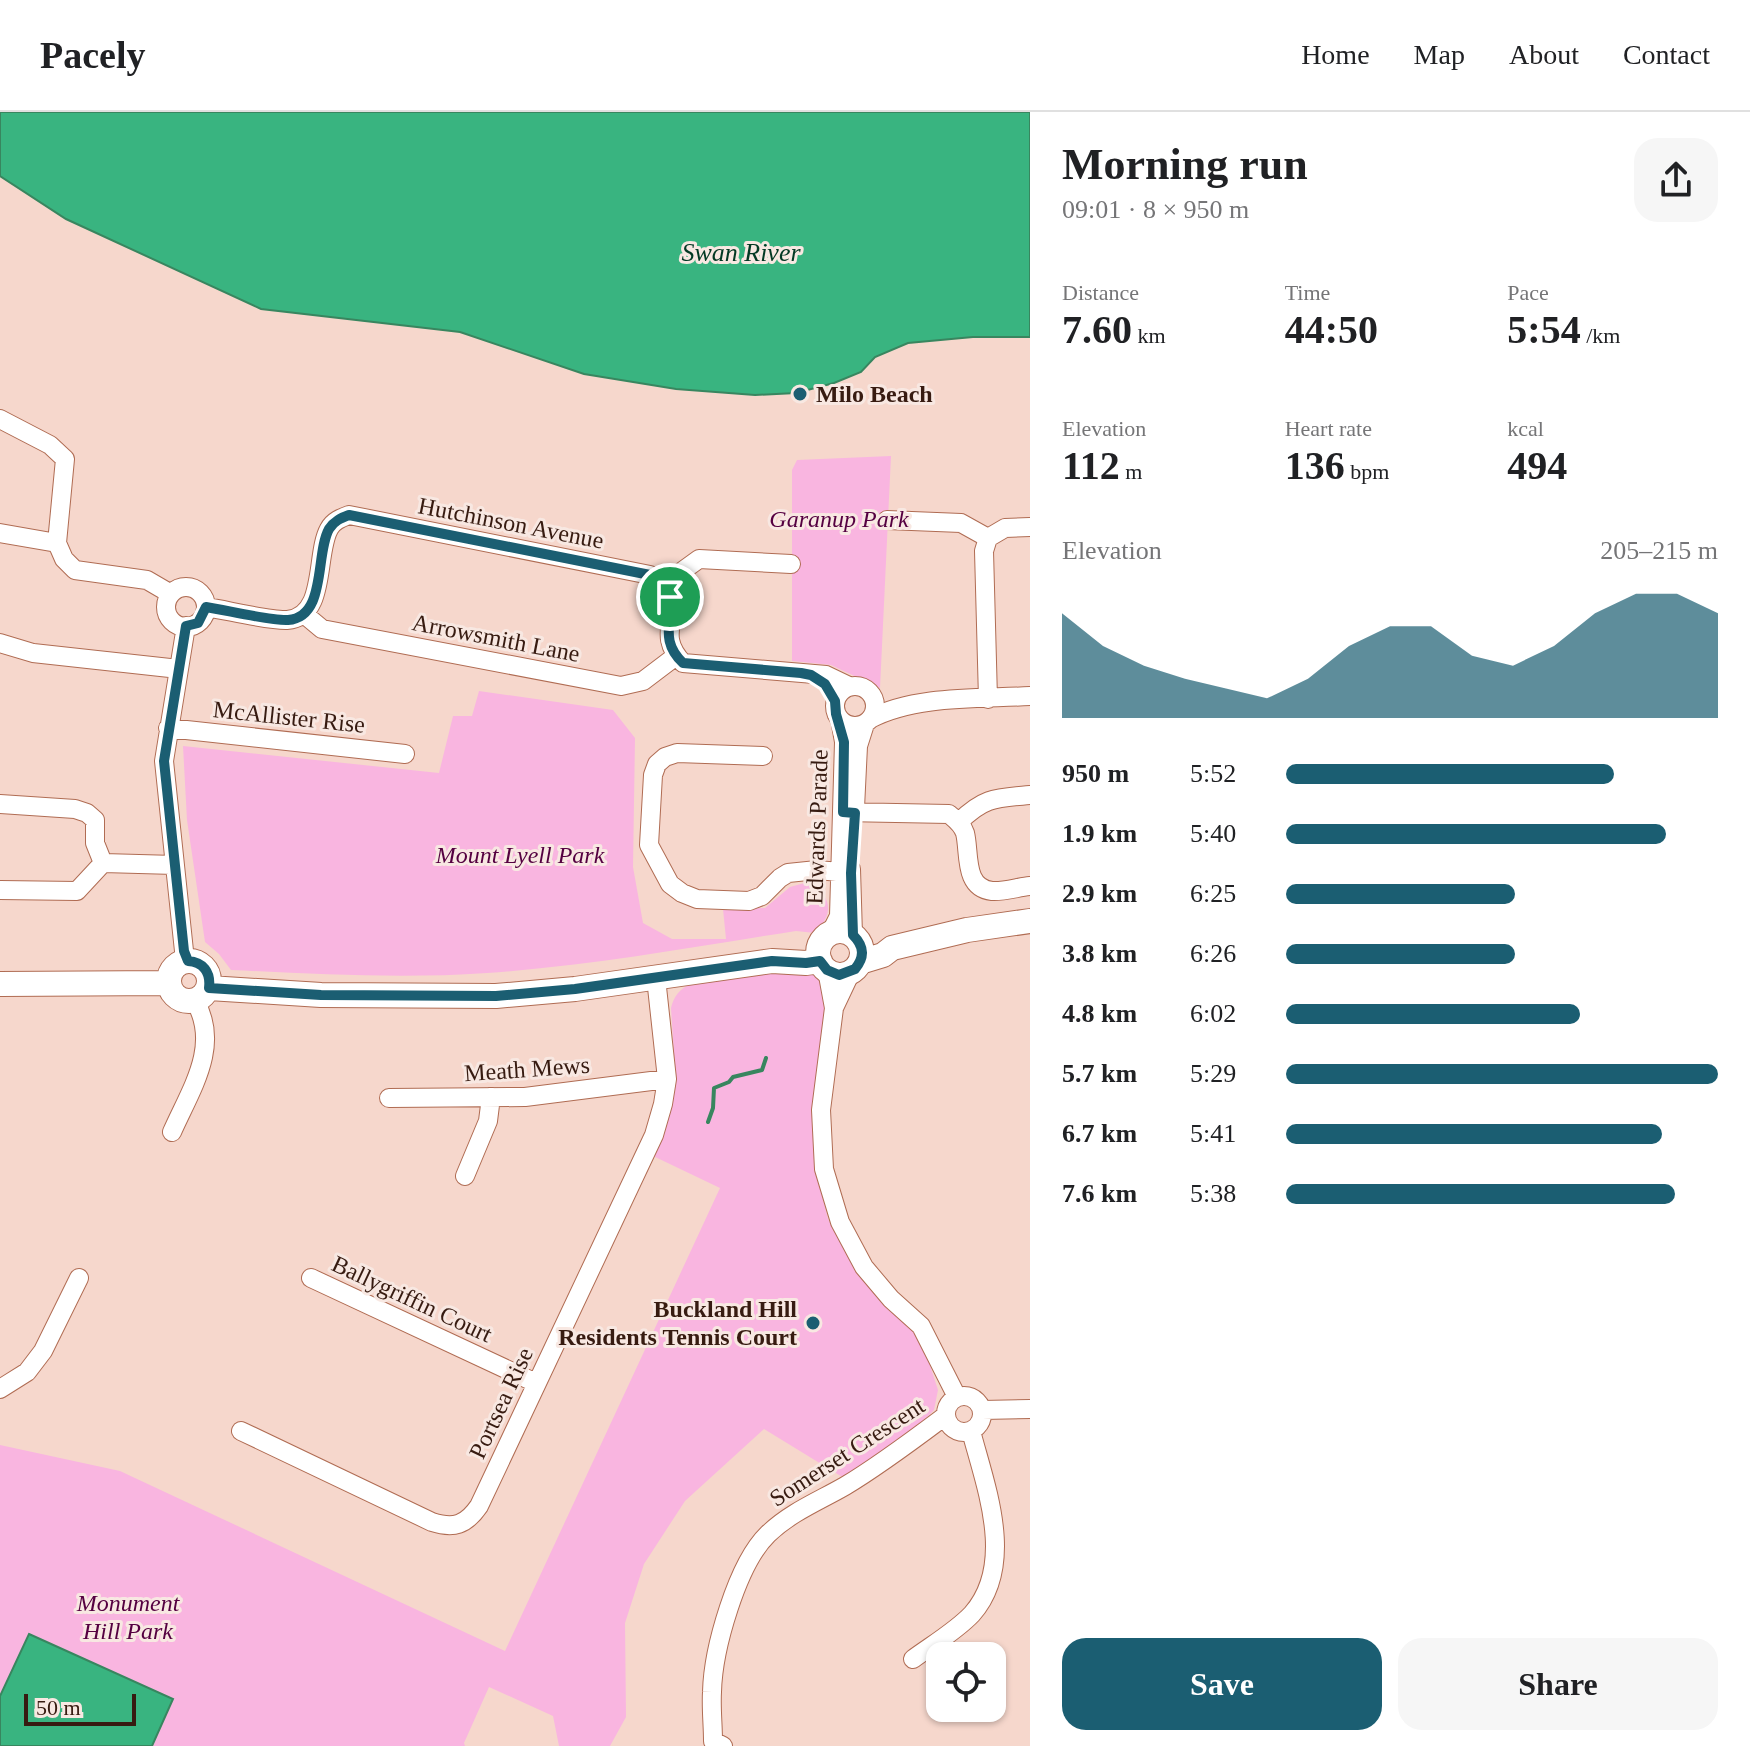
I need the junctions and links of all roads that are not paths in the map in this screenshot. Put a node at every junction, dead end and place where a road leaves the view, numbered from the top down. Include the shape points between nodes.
1 (0, 419) edge
2 (887, 520) dead end
3 (1030, 527) edge
4 (0, 533) edge
5 (988, 538) junction
6 (57, 543) junction
7 (791, 564) dead end
8 (663, 585) junction
9 (171, 594) junction
10 (206, 607) junction
11 (304, 614) junction
12 (186, 626) junction
13 (0, 643) edge
14 (676, 656) junction
15 (179, 669) junction
16 (811, 675) junction
17 (849, 686) junction
18 (1030, 696) edge
19 (873, 697) junction
20 (988, 699) junction
21 (918, 703) junction
22 (838, 710) junction
23 (868, 721) junction
24 (168, 728) junction
25 (405, 754) dead end
26 (763, 756) dead end
27 (1030, 795) edge
28 (0, 804) edge
29 (849, 812) junction
30 (959, 822) junction
31 (103, 863) junction
32 (175, 865) junction
33 (845, 872) junction
34 (1030, 886) edge
35 (0, 890) edge
36 (1030, 921) edge
37 (841, 952) junction
38 (188, 961) junction
39 (656, 978) junction
40 (169, 983) junction
41 (0, 984) edge
42 (202, 994) junction
43 (667, 1079) junction
44 (491, 1097) junction
45 (389, 1098) dead end
46 (172, 1132) dead end
47 (465, 1176) dead end
48 (79, 1278) dead end
49 (311, 1278) dead end
50 (536, 1383) junction
51 (0, 1389) edge
52 (957, 1397) junction
53 (1030, 1409) edge
54 (982, 1410) junction
55 (945, 1416) junction
56 (241, 1431) dead end
57 (971, 1431) junction
58 (913, 1659) dead end
59 (723, 1746) edge

1 - 6 street via 50,445 65,459
2 - 5 street via 961,523
3 - 5 street via 1005,528
4 - 6 street
5 - 20 street
6 - 9 street via 75,570 147,580
7 - 8 street via 699,559
8 - 11 street, Hutchinson Avenue via 650,575 349,515 328,530 312,603
8 - 14 street via 670,597 669,643
9 - 10 street via 193,588
9 - 12 street via 167,612
10 - 11 street via 288,620
10 - 12 street via 198,623
11 - 14 street, Arrowsmith Lane via 322,629 621,686 643,681
12 - 15 street
13 - 15 street via 33,653
14 - 16 street via 683,663
15 - 24 street
16 - 17 street via 826,675
16 - 22 street via 825,684
17 - 19 street via 861,687
17 - 22 street via 838,694
18 - 20 street
19 - 21 street
19 - 23 street via 875,711
20 - 21 street
21 - 23 street
22 - 23 street via 854,726
22 - 29 street, Edwards Parade
23 - 29 street, Edwards Parade via 858,746
24 - 25 street, McAllister Rise
24 - 32 street via 164,761
26 - 33 street via 677,753 657,764 649,845 670,884 697,899 749,901 788,873
27 - 30 street via 989,798
28 - 31 street via 87,813 95,820 95,843
29 - 30 street via 949,814
29 - 33 street, Edwards Parade
30 - 34 street via 965,831 969,872 978,884 991,891
31 - 32 street
31 - 35 street via 77,891
32 - 38 street
33 - 37 street, Edwards Parade
36 - 37 street via 892,948 880,943
37 - 39 street via 806,963 772,961
37 - 52 street, Edwards Parade via 821,1110 824,1169 840,1222 864,1267 921,1326
38 - 40 street via 176,965
38 - 42 street via 209,974
39 - 42 street via 496,996
39 - 43 street, Portsea Rise
40 - 41 street
40 - 42 street via 175,995 188,1001
42 - 46 street via 207,1048
43 - 44 street, Meath Mews
43 - 50 street, Portsea Rise via 654,1135
44 - 45 street, Meath Mews
44 - 47 street via 488,1121
48 - 51 street via 43,1351 27,1372
49 - 50 street, Ballygriffin Court
50 - 56 street, Portsea Rise via 479,1506 455,1526 432,1522
52 - 54 street, Somerset Crescent via 971,1397
52 - 55 street, Somerset Crescent
53 - 54 street, Somerset Crescent
54 - 57 street
55 - 57 street, Somerset Crescent via 954,1430
55 - 59 street, Somerset Crescent via 844,1486 796,1512 751,1556 737,1583 711,1689 713,1741
57 - 58 street via 995,1534 988,1591 970,1615

